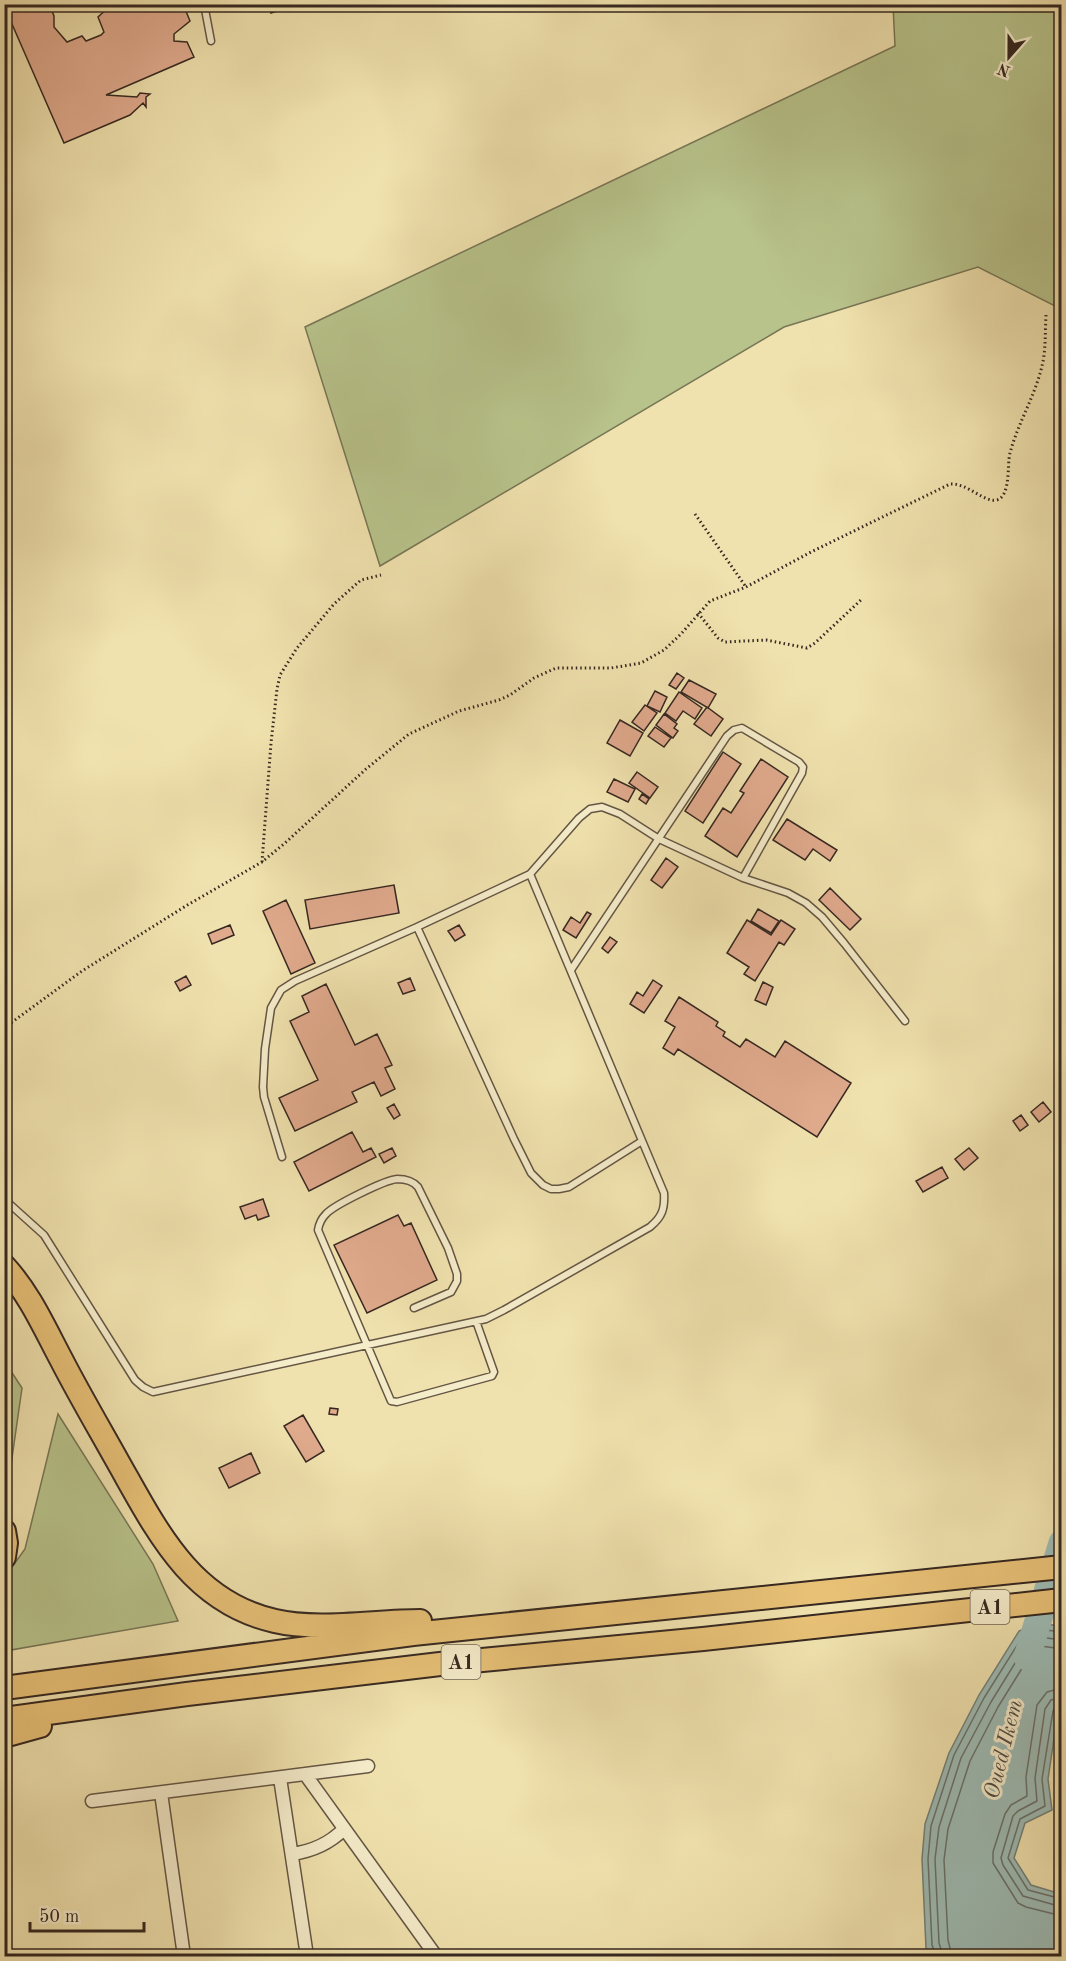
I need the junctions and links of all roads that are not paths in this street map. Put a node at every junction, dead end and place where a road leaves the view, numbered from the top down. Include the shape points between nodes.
1 (204, 4) edge
2 (211, 41) dead end
3 (659, 839) junction
4 (531, 874) junction
5 (743, 878) junction
6 (417, 927) junction
7 (571, 970) junction
8 (905, 1021) dead end
9 (642, 1141) junction
10 (282, 1156) dead end
11 (4, 1199) edge
12 (4, 1266) edge
13 (414, 1308) dead end
14 (476, 1321) junction
15 (368, 1345) junction
16 (4, 1531) edge
17 (4, 1557) edge
18 (1062, 1568) edge
19 (1062, 1600) edge
20 (553, 1620) junction
21 (4, 1688) edge
22 (104, 1705) junction
23 (4, 1719) edge
24 (4, 1736) edge
25 (368, 1766) dead end
26 (305, 1774) junction
27 (280, 1778) junction
28 (161, 1792) junction
29 (92, 1801) dead end
30 (344, 1829) junction
31 (292, 1854) junction
32 (184, 1956) edge
33 (307, 1956) edge
34 (436, 1956) edge

1 - 2 lane
3 - 4 lane via 620,813 602,807 590,809
3 - 5 lane
3 - 5 lane via 727,736 742,728 803,767
3 - 7 lane
4 - 6 lane
4 - 7 lane
5 - 8 lane via 788,893 822,917
6 - 9 lane via 531,1173 543,1185 551,1189 569,1186
6 - 10 lane via 281,990 271,1008 263,1087
7 - 9 lane
9 - 14 lane via 664,1193 660,1219 504,1310
11 - 15 lane via 44,1235 135,1380 153,1392
12 - 20 highway via 39,1317 156,1530 195,1579 222,1600 276,1622 301,1624
13 - 15 lane via 451,1292 457,1274 418,1187 414,1182 390,1180 326,1213 318,1230
14 - 15 lane
14 - 15 lane via 494,1372 492,1376 397,1402 391,1401
16 - 17 highway
18 - 20 highway, A1
19 - 22 highway, A1 via 429,1665
20 - 21 highway, A1 via 390,1637
22 - 23 highway, A1
22 - 24 highway
25 - 26 street
26 - 27 street
26 - 30 street
27 - 28 street
27 - 31 street
28 - 29 street
28 - 32 street
30 - 31 street via 316,1849
30 - 34 street
31 - 33 street

